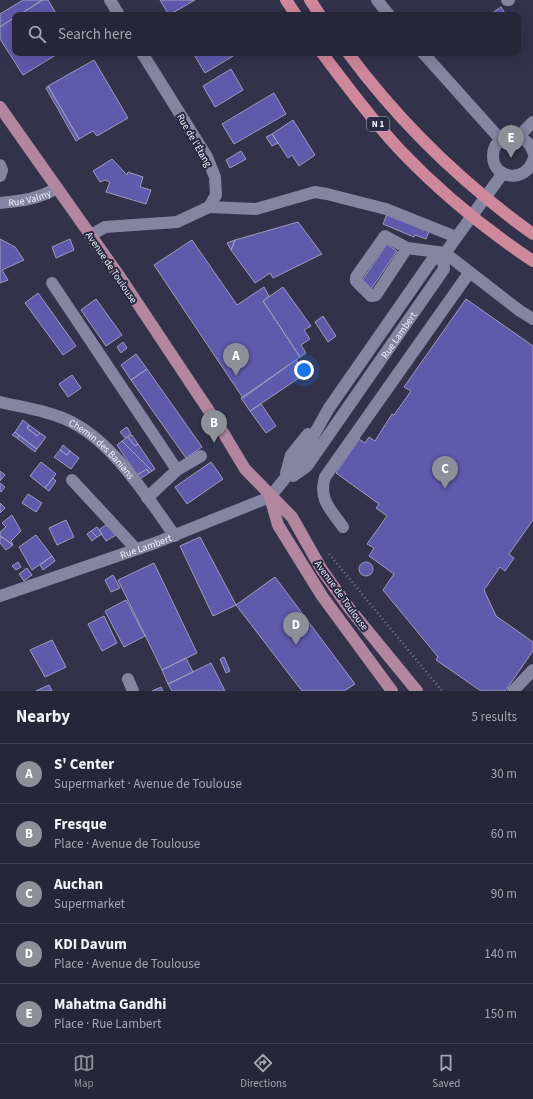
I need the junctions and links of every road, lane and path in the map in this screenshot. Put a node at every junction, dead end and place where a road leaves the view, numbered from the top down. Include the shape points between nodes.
1 (110, 0) edge
2 (286, 0) edge
3 (310, 0) edge
4 (381, 2) edge
5 (117, 12) edge
6 (294, 12) edge
7 (318, 12) edge
8 (387, 12) edge
9 (144, 56) edge
10 (324, 56) edge
11 (350, 56) edge
12 (426, 56) edge
13 (0, 107) edge
14 (533, 122) edge
15 (518, 136) junction
16 (501, 140) junction
17 (533, 152) edge
18 (0, 165) edge
19 (532, 167) edge
20 (503, 173) junction
21 (0, 176) edge
22 (57, 188) junction
23 (0, 203) edge
24 (209, 207) junction
25 (533, 234) edge
26 (91, 236) junction
27 (456, 237) junction
28 (407, 248) junction
29 (444, 255) junction
30 (533, 261) edge
31 (469, 273) junction
32 (52, 283) dead end
33 (533, 319) edge
34 (0, 402) edge
35 (201, 456) dead end
36 (177, 470) junction
37 (72, 480) dead end
38 (284, 482) junction
39 (270, 496) junction
40 (147, 498) junction
41 (342, 527) dead end
42 (175, 536) junction
43 (136, 549) junction
44 (324, 549) dead end
45 (0, 596) edge
46 (533, 670) edge
47 (128, 679) dead end
48 (133, 691) edge
49 (392, 691) edge
50 (417, 691) edge
51 (442, 691) edge
52 (513, 691) edge

1 - 5 street
2 - 6 highway
3 - 7 highway
4 - 8 street
9 - 24 street, Rue de l'Étang via 207,157 215,177 216,195
10 - 30 highway, N 1 via 400,150 440,189 496,236
11 - 25 highway, N 1 via 376,91 454,171
12 - 16 street
13 - 22 main road, Avenue de Toulouse
14 - 15 street
15 - 16 street
15 - 17 street via 528,142
16 - 20 street via 493,154 495,165
18 - 21 street
19 - 20 street via 519,175
20 - 27 street, Rue Lambert
22 - 23 street, Rue Valmy via 32,200
22 - 26 main road, Avenue de Toulouse
24 - 26 street via 177,222 105,227
24 - 27 street via 256,209 315,192 386,209
26 - 39 main road, Avenue de Toulouse via 221,429 245,469
27 - 29 street, Rue Lambert
28 - 28 street via 385,236 356,276 356,281 371,296 376,295
28 - 29 street
29 - 31 street
29 - 38 street, Rue Lambert via 432,260 329,408
29 - 38 street, Rue Lambert via 444,269 307,466
31 - 33 street
31 - 41 street via 325,477 321,488 324,499
32 - 36 street
34 - 40 street, Chemin des Banians via 52,415 77,425 103,445 127,470
35 - 36 street
36 - 40 street
37 - 43 street
38 - 39 street, Rue Lambert
39 - 42 street, Rue Lambert
39 - 49 main road, Avenue de Toulouse via 278,525 318,589
39 - 50 main road, Avenue de Toulouse via 292,517 322,570 349,608
40 - 42 street, Chemin des Banians
42 - 43 street, Rue Lambert
43 - 45 street, Rue Lambert
44 - 51 path
46 - 52 street
47 - 48 street

